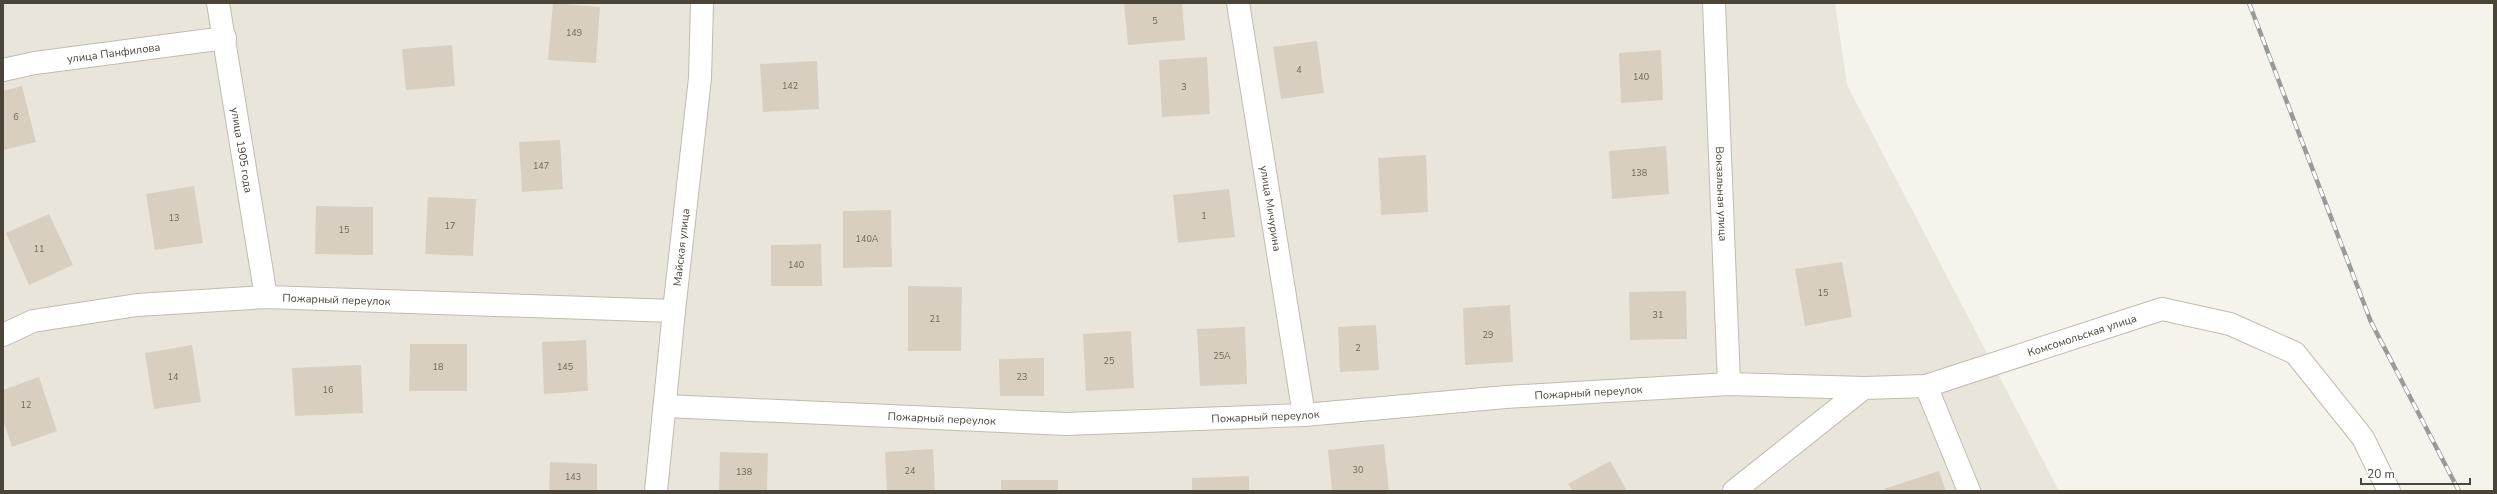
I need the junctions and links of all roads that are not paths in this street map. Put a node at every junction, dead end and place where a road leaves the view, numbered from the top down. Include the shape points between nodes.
1 (218, 3) edge
2 (702, 3) edge
3 (1238, 3) edge
4 (1714, 3) edge
5 (225, 38) junction
6 (3, 70) edge
7 (266, 297) junction
8 (674, 311) junction
9 (3, 336) edge
10 (1729, 384) junction
11 (1926, 386) junction
12 (1864, 388) junction
13 (666, 406) junction
14 (1304, 414) junction
15 (656, 491) edge
16 (1734, 491) edge
17 (1970, 491) edge
18 (2389, 491) edge

1 - 5 street, улица 1905 года
2 - 8 street, Майская улица via 700,78
3 - 14 street, улица Мичурина
4 - 10 street, Вокзальная улица
5 - 6 street, улица Панфилова via 35,63
5 - 7 street, улица 1905 года
7 - 8 street, Пожарный переулок
7 - 9 street, Пожарный переулок via 137,305 34,321
8 - 13 street, Майская улица
10 - 12 street, Пожарный переулок
10 - 14 street, Пожарный переулок via 1506,397
11 - 12 street, Комсомольская улица
11 - 17 street
11 - 18 street, Комсомольская улица via 2162,309 2230,324 2295,353 2364,438
12 - 16 street
13 - 14 street, Пожарный переулок via 1066,424
13 - 15 street, Майская улица

